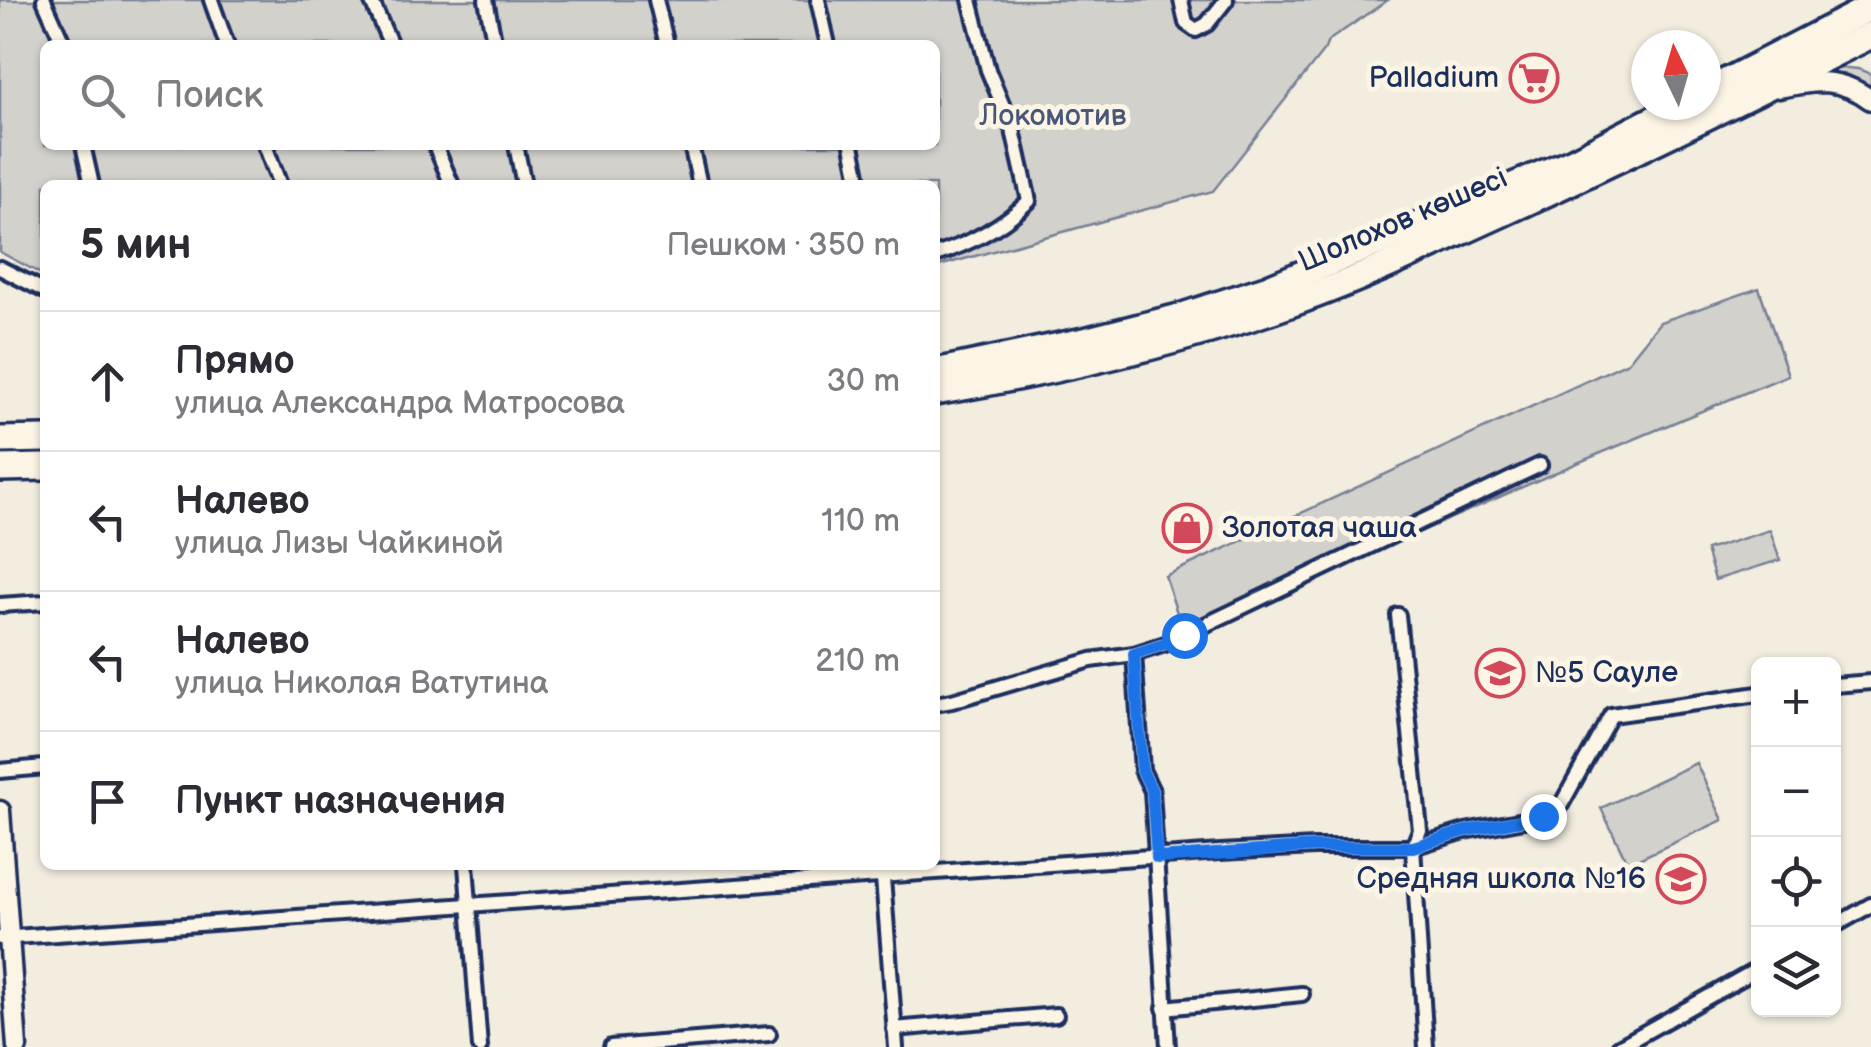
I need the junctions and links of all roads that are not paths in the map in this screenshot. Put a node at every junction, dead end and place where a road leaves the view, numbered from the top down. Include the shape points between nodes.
1 (44, 0) edge
2 (210, 0) edge
3 (372, 0) edge
4 (486, 0) edge
5 (656, 0) edge
6 (818, 0) edge
7 (970, 0) edge
8 (1181, 0) edge
9 (1226, 0) edge
10 (1871, 7) edge
11 (1871, 36) edge
12 (62, 40) edge
13 (226, 40) edge
14 (389, 40) edge
15 (494, 40) edge
16 (666, 40) edge
17 (827, 40) edge
18 (1721, 84) edge
19 (1745, 98) junction
20 (1871, 100) edge
21 (1652, 120) edge
22 (84, 150) edge
23 (267, 150) edge
24 (436, 150) edge
25 (517, 150) edge
26 (692, 150) edge
27 (853, 150) edge
28 (91, 180) edge
29 (278, 180) edge
30 (450, 180) edge
31 (523, 180) edge
32 (699, 180) edge
33 (859, 180) edge
34 (940, 253) edge
35 (0, 268) edge
36 (40, 288) edge
37 (940, 371) edge
38 (940, 391) edge
39 (40, 439) edge
40 (0, 440) edge
41 (1540, 465) dead end
42 (40, 466) edge
43 (0, 468) edge
44 (40, 602) edge
45 (0, 605) edge
46 (1398, 615) dead end
47 (1134, 654) junction
48 (1871, 682) edge
49 (1841, 684) edge
50 (1751, 695) edge
51 (940, 703) edge
52 (40, 767) edge
53 (0, 771) edge
54 (0, 810) edge
55 (1413, 847) junction
56 (1157, 858) junction
57 (940, 867) edge
58 (466, 870) edge
59 (882, 870) edge
60 (469, 903) junction
61 (1871, 905) edge
62 (1841, 922) edge
63 (5, 937) edge
64 (1751, 973) edge
65 (1302, 994) dead end
66 (1164, 1008) junction
67 (1056, 1014) dead end
68 (894, 1028) junction
69 (769, 1034) dead end
70 (17, 1047) edge
71 (480, 1047) edge
72 (612, 1047) edge
73 (896, 1047) edge
74 (1168, 1047) edge
75 (1426, 1047) edge
76 (1619, 1047) edge

1 - 12 street
2 - 13 street
3 - 14 street
4 - 15 street
5 - 16 street
6 - 17 street
7 - 34 street via 1030,201 976,238
8 - 9 street via 1186,23 1196,30
10 - 18 highway
11 - 19 highway, Шолохов көшесі
19 - 20 street via 1820,82 1840,83
19 - 38 highway, Шолохов көшесі via 1305,298 1074,366
21 - 37 highway, Шолохов көшесі via 1573,160 1266,289 1084,341
22 - 28 street
23 - 29 street
24 - 30 street
25 - 31 street
26 - 32 street
27 - 33 street
35 - 36 street
39 - 40 highway
41 - 47 street
42 - 43 highway
44 - 45 street
46 - 55 street via 1420,830
47 - 51 street
47 - 56 street via 1142,770 1152,791
48 - 49 street
50 - 55 street via 1611,715 1556,814
52 - 53 street
54 - 63 street
55 - 56 street
55 - 75 street
56 - 57 street
56 - 66 street
58 - 60 street
59 - 60 street
59 - 68 street
60 - 63 street
60 - 71 street
61 - 62 street
63 - 70 street
64 - 76 street
65 - 66 street
66 - 74 street
67 - 68 street
68 - 73 street
69 - 72 street

